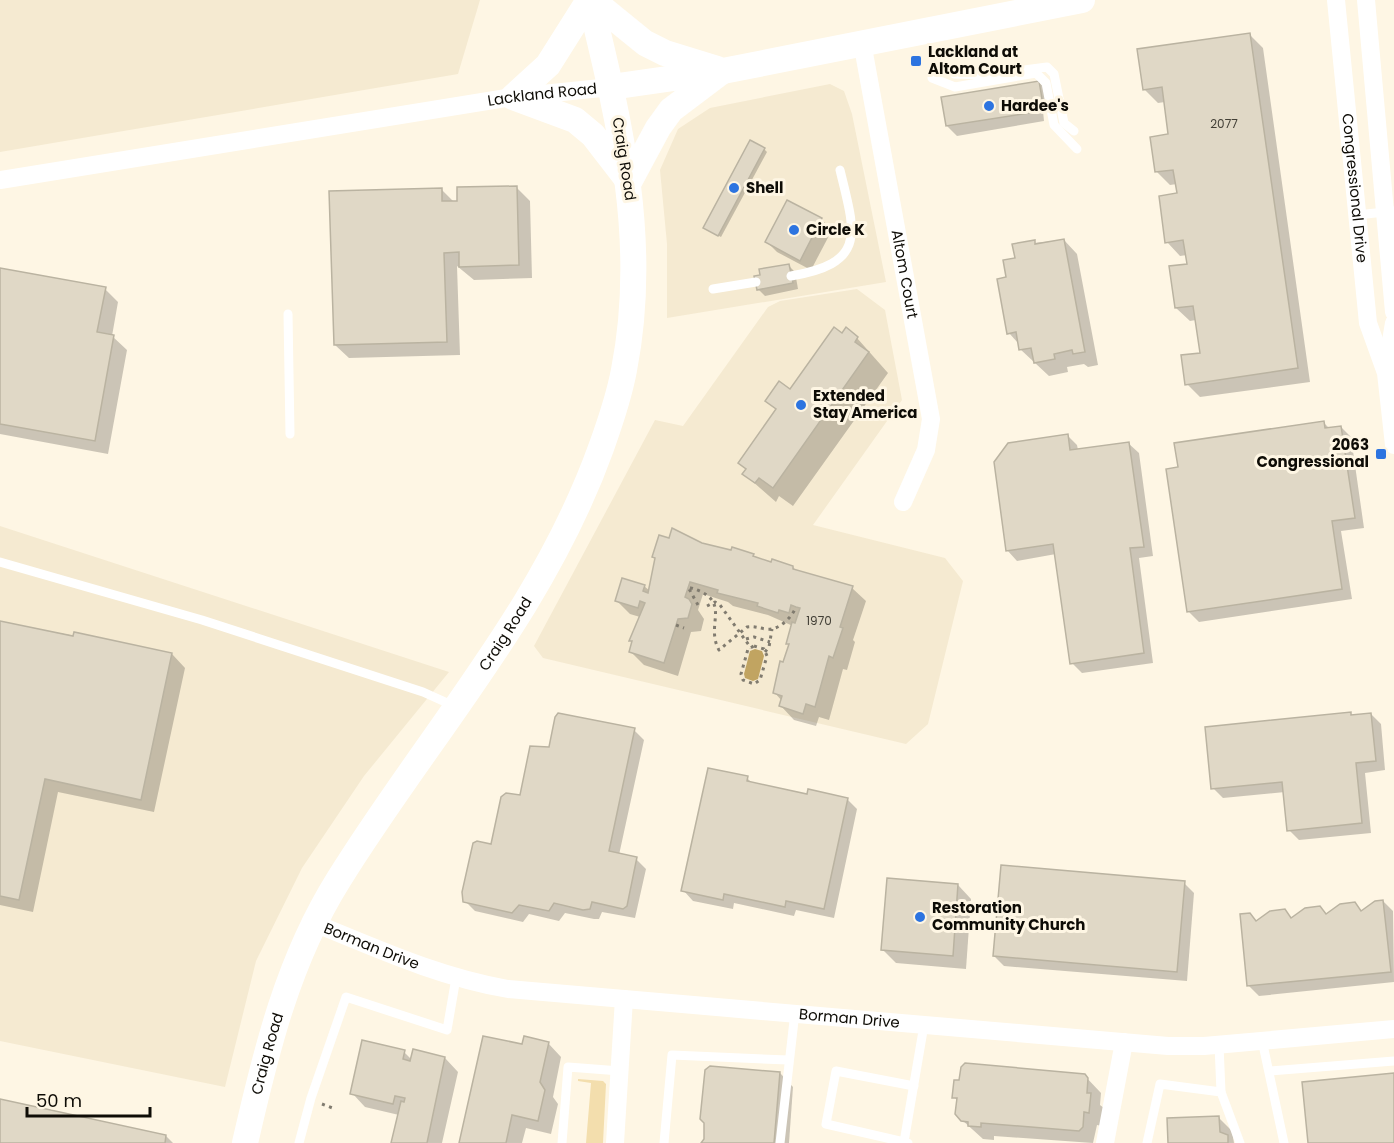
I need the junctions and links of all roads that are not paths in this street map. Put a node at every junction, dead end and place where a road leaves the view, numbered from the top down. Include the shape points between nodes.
1 (590, 0) edge
2 (1336, 0) edge
3 (1366, 0) edge
4 (1073, 1) edge
5 (862, 42) junction
6 (723, 70) junction
7 (954, 74) dead end
8 (932, 78) dead end
9 (611, 87) junction
10 (513, 97) junction
11 (1074, 131) dead end
12 (1077, 149) dead end
13 (840, 170) dead end
14 (0, 180) edge
15 (629, 182) junction
16 (1389, 211) edge
17 (1357, 215) junction
18 (791, 276) dead end
19 (756, 282) dead end
20 (713, 289) dead end
21 (1394, 312) edge
22 (288, 314) dead end
23 (1394, 323) edge
24 (1386, 373) junction
25 (291, 434) dead end
26 (1394, 445) edge
27 (903, 502) dead end
28 (0, 562) edge
29 (456, 707) junction
30 (314, 923) junction
31 (456, 978) junction
32 (624, 999) junction
33 (795, 1012) junction
34 (924, 1025) junction
35 (1394, 1029) edge
36 (1262, 1041) junction
37 (1124, 1042) junction
38 (1219, 1045) junction
39 (788, 1060) junction
40 (1394, 1061) edge
41 (620, 1071) junction
42 (1270, 1071) junction
43 (914, 1086) junction
44 (1221, 1092) junction
45 (906, 1142) edge
46 (245, 1143) edge
47 (299, 1143) edge
48 (562, 1143) edge
49 (615, 1143) edge
50 (664, 1143) edge
51 (780, 1143) edge
52 (1105, 1143) edge
53 (1147, 1143) edge
54 (1240, 1143) edge
55 (1284, 1143) edge

1 - 6 main road via 643,42 665,53
1 - 9 main road, Craig Road
1 - 10 main road via 548,65
2 - 17 street, Congressional Drive
3 - 16 street, Congressional Drive
4 - 5 main road, Lackland Road
5 - 6 main road, Lackland Road
5 - 27 street, Altom Court via 931,418 926,450
6 - 9 main road, Lackland Road
6 - 15 main road via 671,110
7 - 11 lane via 985,75 1047,67 1054,74 1064,123
8 - 12 lane via 955,87 1036,73 1046,83 1054,125
9 - 10 street, Lackland Road
9 - 15 main road, Craig Road
10 - 14 street, Lackland Road
10 - 15 main road via 575,120 593,135
13 - 18 lane via 853,230 849,248 831,266
15 - 29 main road, Craig Road via 633,291 624,372 610,423 567,532 530,598
16 - 17 lane
16 - 21 street, Congressional Drive
17 - 24 street, Congressional Drive via 1368,323
19 - 20 lane
22 - 25 lane
23 - 24 street, Congressional Drive
24 - 26 street, Congressional Drive
28 - 29 lane via 202,620 423,692
29 - 30 main road, Craig Road via 344,871
30 - 31 street, Borman Drive via 399,960
30 - 46 main road, Craig Road via 269,1041
31 - 32 street, Borman Drive via 508,989
31 - 47 lane via 447,1030 346,997
32 - 33 street, Borman Drive
32 - 41 street
33 - 34 street, Borman Drive
33 - 39 lane
34 - 37 street, Borman Drive
34 - 43 lane
35 - 36 street, Borman Drive
36 - 38 street, Borman Drive
36 - 42 lane
37 - 38 street, Borman Drive
37 - 52 street
38 - 44 lane
39 - 50 lane via 672,1055
39 - 51 lane
40 - 42 lane
41 - 48 lane via 568,1067
41 - 49 street
42 - 55 lane
43 - 45 lane
43 - 45 lane via 837,1071 826,1124
44 - 53 lane via 1160,1084
44 - 54 lane

